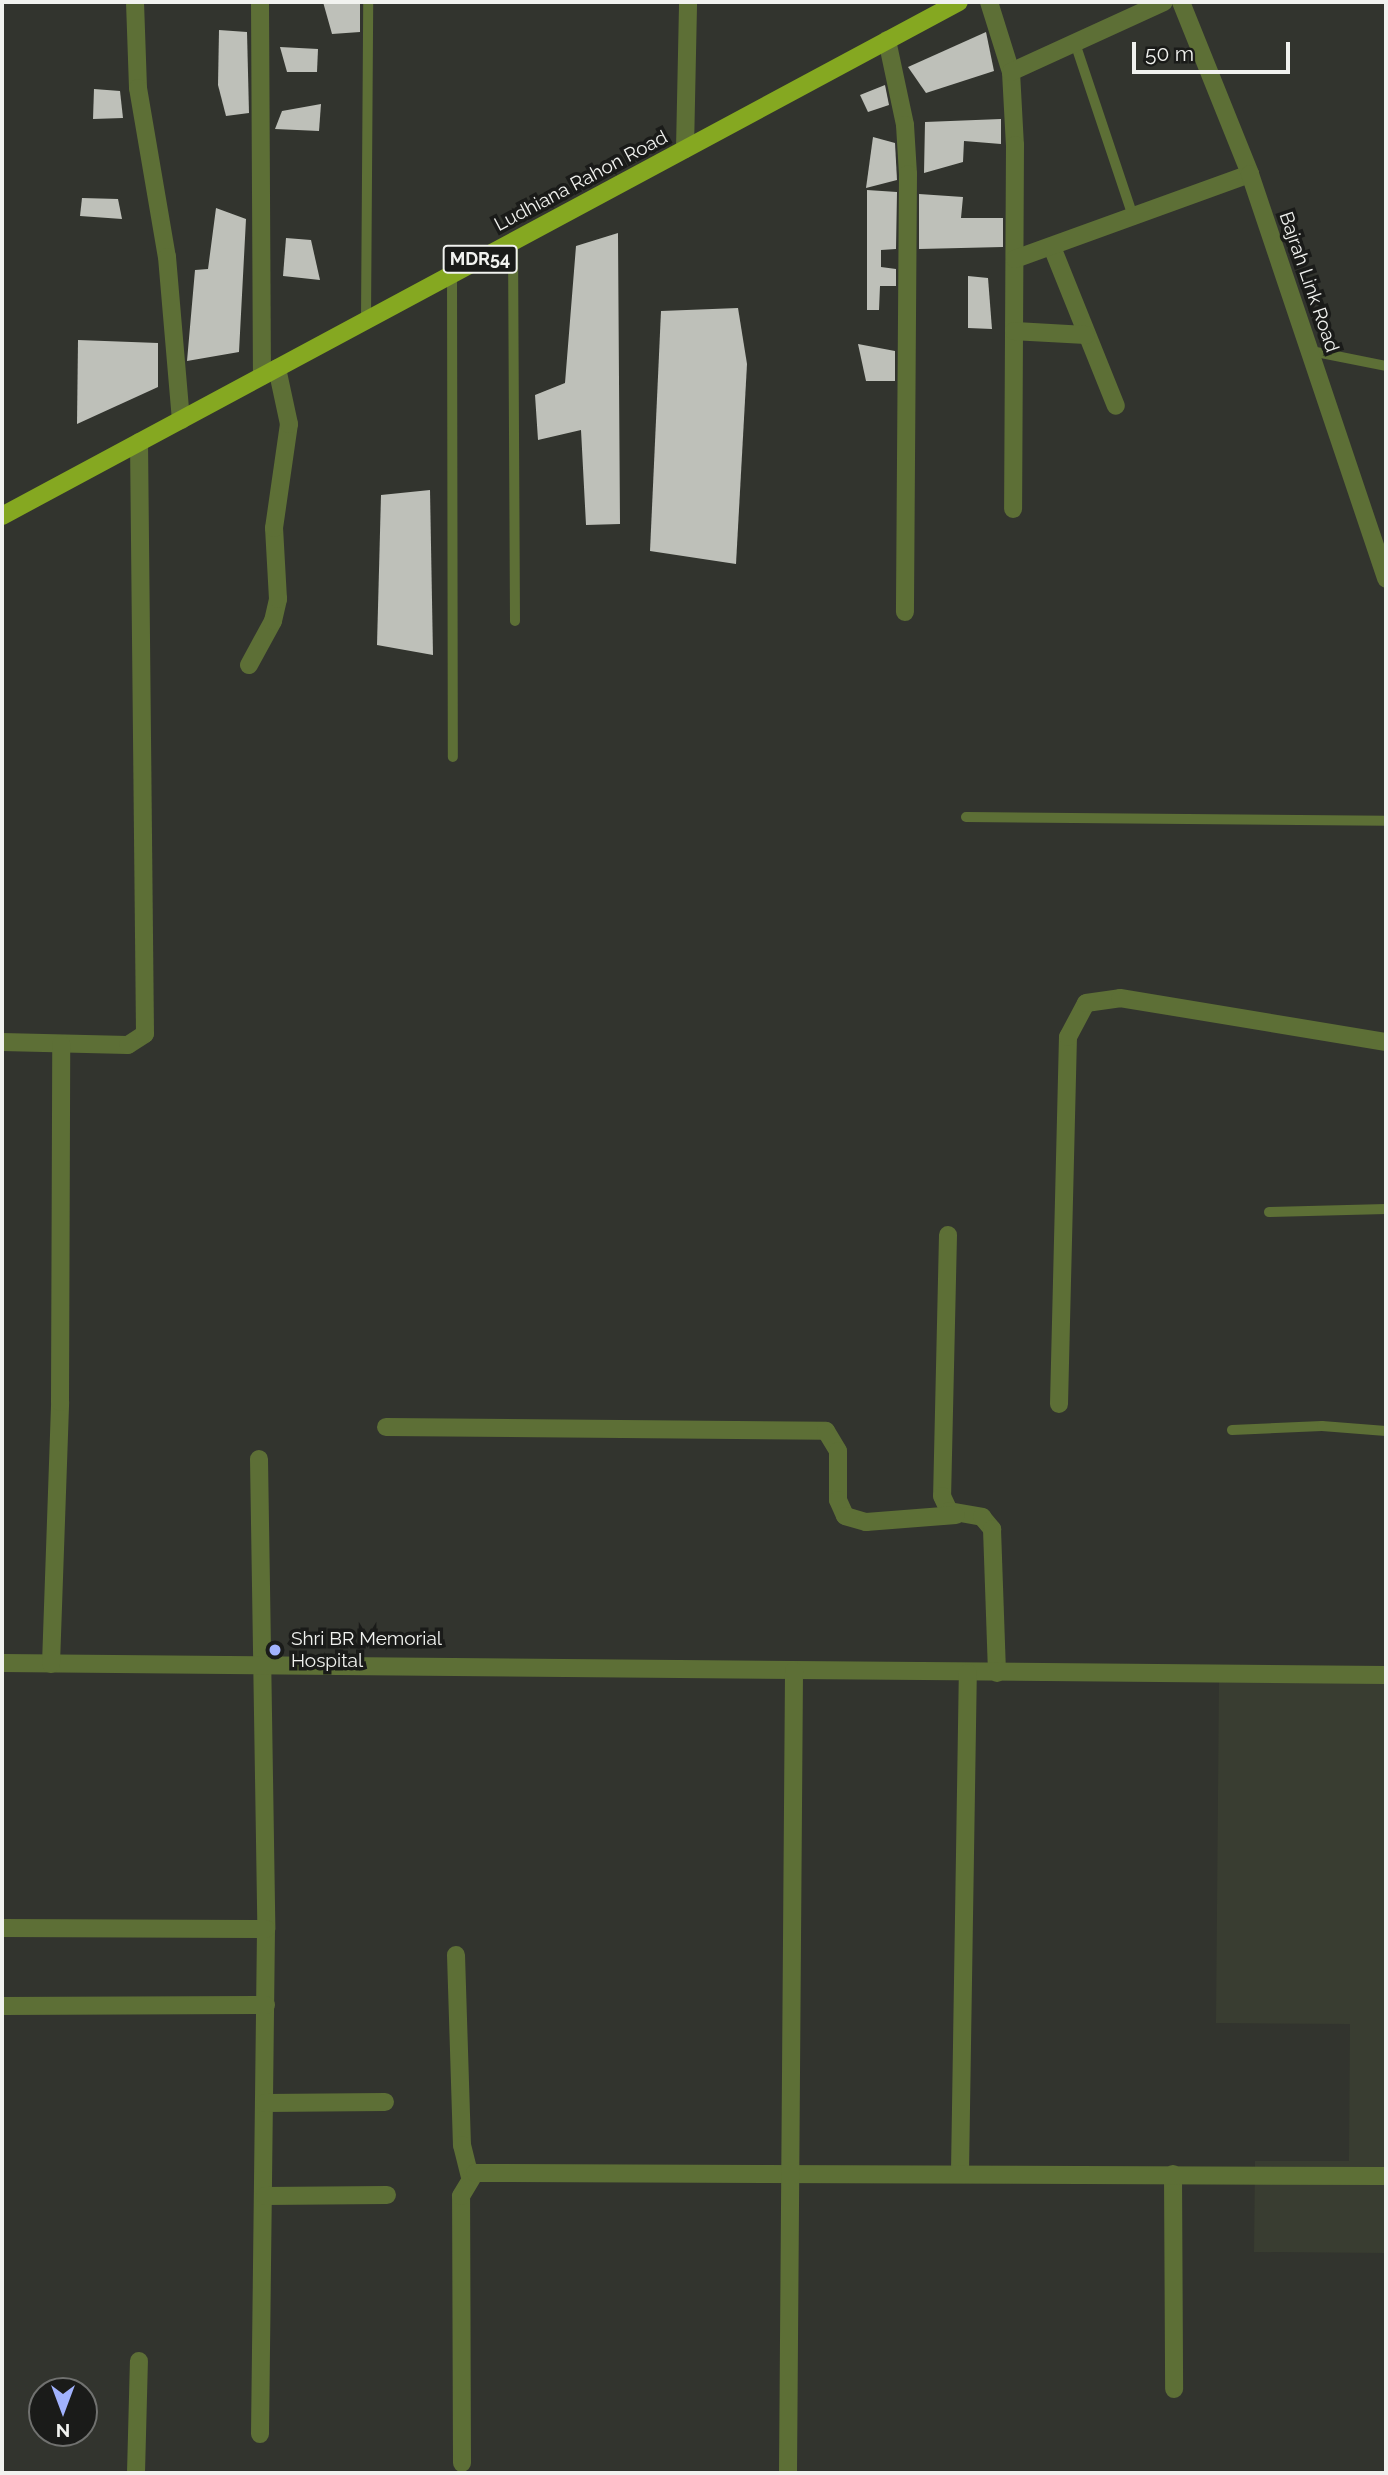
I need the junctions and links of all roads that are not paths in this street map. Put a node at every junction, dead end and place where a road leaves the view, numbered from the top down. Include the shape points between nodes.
1 (135, 2) edge
2 (260, 2) edge
3 (368, 2) edge
4 (688, 2) edge
5 (959, 2) edge
6 (989, 2) edge
7 (1164, 2) edge
8 (1181, 2) edge
9 (887, 40) junction
10 (1075, 43) junction
11 (1011, 72) junction
12 (685, 149) junction
13 (1250, 174) junction
14 (1134, 219) junction
15 (513, 241) junction
16 (1052, 247) junction
17 (1015, 258) junction
18 (452, 274) junction
19 (366, 320) junction
20 (1014, 331) junction
21 (1086, 335) junction
22 (1311, 351) junction
23 (1386, 366) edge
24 (270, 372) junction
25 (1116, 406) dead end
26 (181, 420) junction
27 (139, 442) junction
28 (1013, 509) dead end
29 (2, 516) edge
30 (1386, 579) edge
31 (905, 612) dead end
32 (515, 621) dead end
33 (249, 665) dead end
34 (453, 757) dead end
35 (965, 817) dead end
36 (1386, 821) edge
37 (1386, 1041) edge
38 (2, 1042) edge
39 (61, 1044) junction
40 (1386, 1209) edge
41 (1269, 1212) dead end
42 (948, 1235) dead end
43 (1059, 1404) dead end
44 (386, 1427) dead end
45 (1232, 1430) dead end
46 (1386, 1431) edge
47 (259, 1459) dead end
48 (956, 1515) junction
49 (2, 1663) edge
50 (51, 1664) junction
51 (262, 1667) junction
52 (794, 1671) junction
53 (968, 1673) junction
54 (997, 1673) junction
55 (1386, 1675) edge
56 (2, 1928) edge
57 (266, 1929) junction
58 (456, 1955) dead end
59 (266, 2005) junction
60 (2, 2006) edge
61 (386, 2102) dead end
62 (265, 2103) junction
63 (789, 2171) junction
64 (960, 2172) junction
65 (1173, 2174) junction
66 (1386, 2176) edge
67 (470, 2177) junction
68 (387, 2195) dead end
69 (265, 2196) junction
70 (139, 2361) dead end
71 (1174, 2389) dead end
72 (260, 2434) dead end
73 (463, 2463) dead end
74 (136, 2473) edge
75 (788, 2473) edge

1 - 26 street via 138,88 167,257
2 - 24 street
3 - 19 lane
4 - 12 street
5 - 9 main road, Ludhiana Rahon Road / MDR54
6 - 11 street
7 - 10 street
8 - 13 street, Bajrah Link Road
9 - 12 main road, Ludhiana Rahon Road / MDR54
9 - 31 street via 905,125 908,174
10 - 11 street
10 - 14 lane
11 - 17 street
12 - 15 main road, Ludhiana Rahon Road / MDR54
13 - 14 street
13 - 22 street, Bajrah Link Road
14 - 16 street
15 - 18 main road, Ludhiana Rahon Road / MDR54
15 - 32 lane
16 - 17 street
16 - 21 street
17 - 20 street
18 - 19 main road, Ludhiana Rahon Road / MDR54
18 - 34 lane
19 - 24 main road, Ludhiana Rahon Road / MDR54
20 - 21 street
20 - 28 street
21 - 25 street
22 - 23 lane
22 - 30 street, Bajrah Link Road
24 - 26 main road, Ludhiana Rahon Road / MDR54
24 - 33 street via 289,424 274,528 278,599 273,621
26 - 27 main road, Ludhiana Rahon Road / MDR54
27 - 29 main road, Ludhiana Rahon Road / MDR54
27 - 39 street via 145,1034 128,1045
35 - 36 lane
37 - 43 street via 1120,998 1086,1003 1068,1037
38 - 39 street
39 - 50 street via 60,1402
40 - 41 lane
42 - 48 street via 941,1486 944,1505
44 - 48 street via 826,1432 838,1451 838,1500 845,1516 866,1522
45 - 46 lane via 1322,1426
47 - 51 street
48 - 54 street via 982,1517 992,1529
49 - 50 street
50 - 51 street
51 - 52 street
51 - 57 street
52 - 53 street
52 - 63 street
53 - 54 street
53 - 64 street
54 - 55 street
56 - 57 street
57 - 59 street
58 - 67 street via 462,2145
59 - 60 street
59 - 62 street
61 - 62 street
62 - 69 street
63 - 64 street
63 - 67 street via 504,2170
63 - 75 street
64 - 65 street
65 - 66 street
65 - 71 street
67 - 73 street via 461,2196
68 - 69 street
69 - 72 street
70 - 74 street

